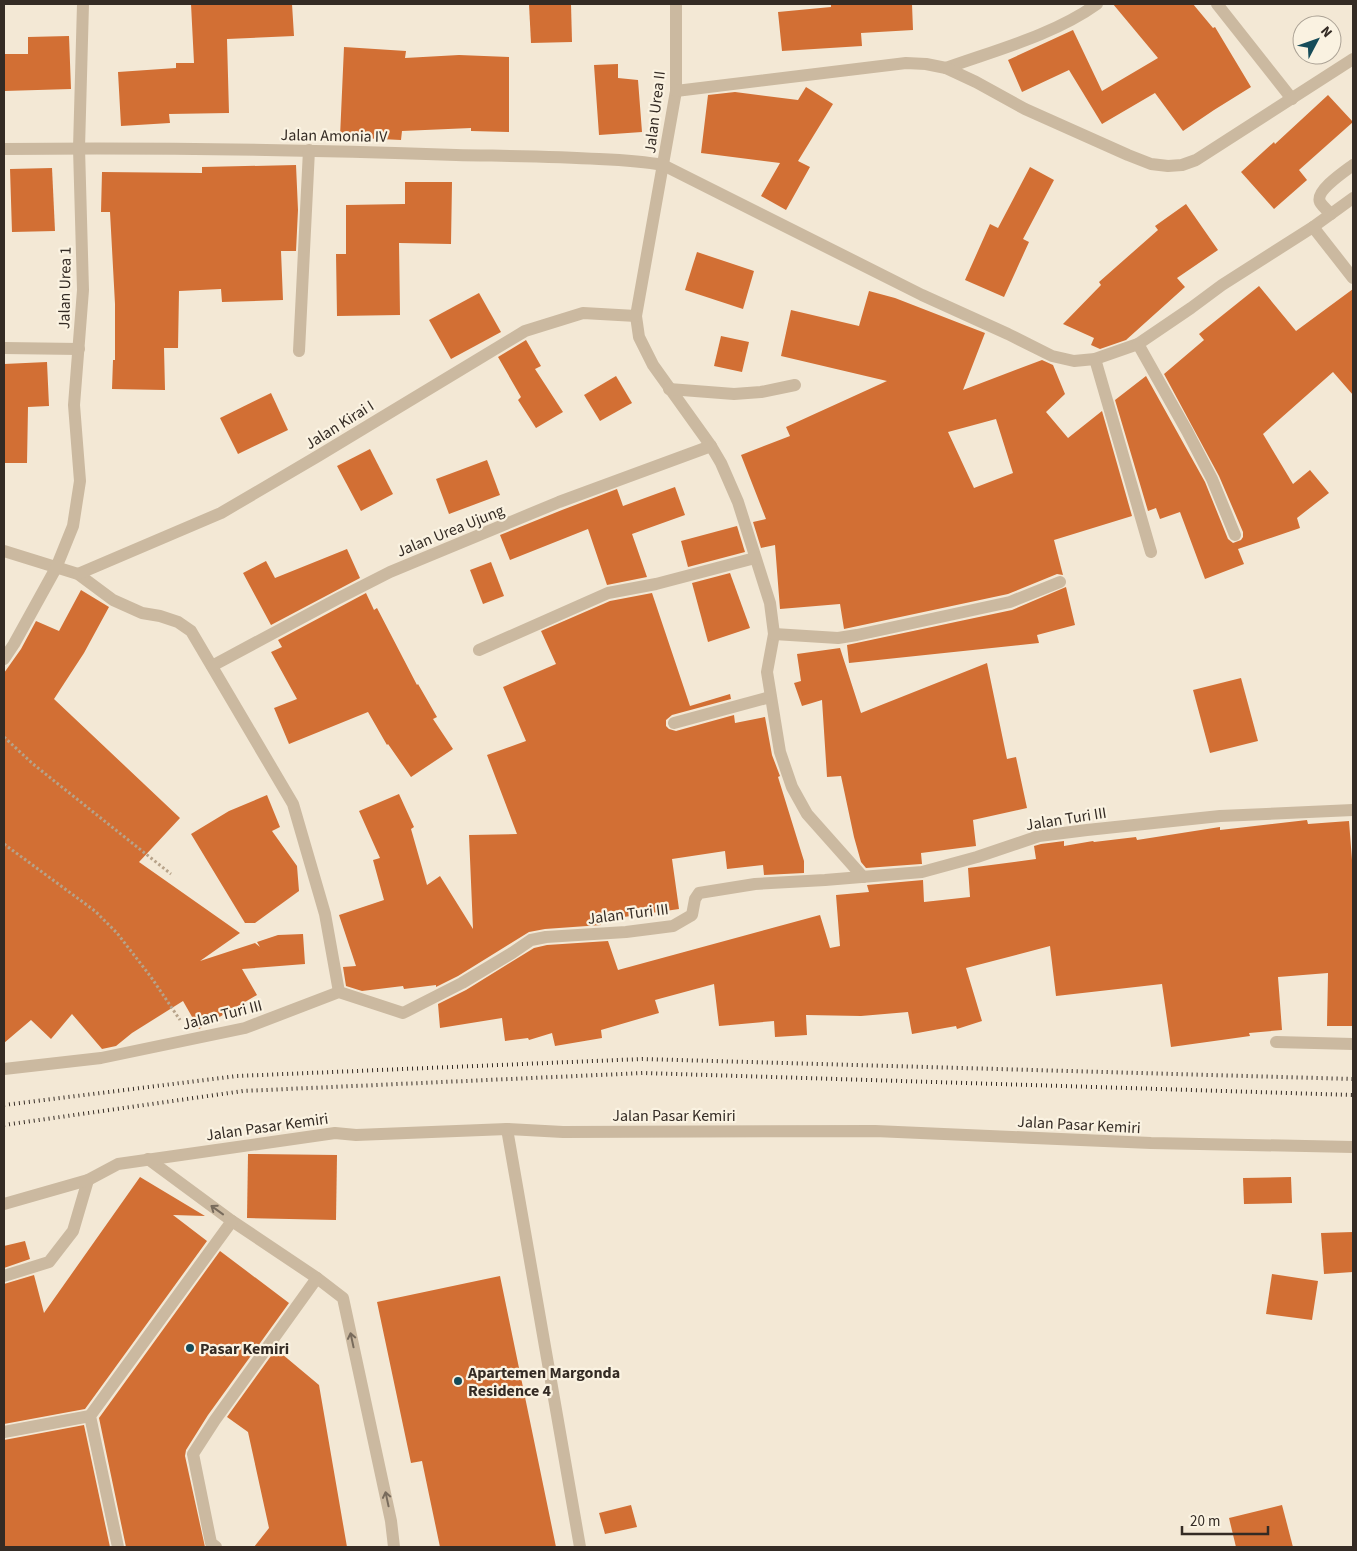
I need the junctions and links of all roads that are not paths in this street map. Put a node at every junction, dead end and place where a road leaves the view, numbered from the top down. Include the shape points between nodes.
1 (83, 4) edge
2 (676, 4) edge
3 (1097, 4) edge
4 (1217, 4) edge
5 (1353, 60) edge
6 (946, 68) junction
7 (676, 91) junction
8 (1292, 99) junction
9 (79, 148) junction
10 (4, 149) edge
11 (309, 150) junction
12 (663, 165) junction
13 (1353, 165) edge
14 (1353, 198) edge
15 (1331, 214) junction
16 (1313, 227) junction
17 (1353, 278) edge
18 (636, 316) junction
19 (1138, 344) junction
20 (4, 348) edge
21 (79, 349) junction
22 (299, 352) dead end
23 (1095, 359) junction
24 (795, 385) dead end
25 (669, 389) junction
26 (711, 446) junction
27 (1235, 535) dead end
28 (4, 551) edge
29 (1151, 552) dead end
30 (755, 558) junction
31 (56, 568) junction
32 (78, 574) junction
33 (1060, 582) dead end
34 (774, 634) junction
35 (479, 650) dead end
36 (4, 659) edge
37 (212, 666) junction
38 (770, 697) junction
39 (674, 723) dead end
40 (1353, 810) edge
41 (863, 877) junction
42 (339, 992) junction
43 (1276, 1042) dead end
44 (1353, 1044) edge
45 (4, 1069) edge
46 (507, 1129) junction
47 (1353, 1147) edge
48 (148, 1159) junction
49 (88, 1180) junction
50 (4, 1204) edge
51 (232, 1221) junction
52 (4, 1276) edge
53 (317, 1278) junction
54 (90, 1416) junction
55 (4, 1432) edge
56 (118, 1547) edge
57 (216, 1547) edge
58 (394, 1547) edge
59 (580, 1547) edge

1 - 9 street, Jalan Urea 1
2 - 7 street, Jalan Urea II
3 - 6 street via 1041,34
4 - 8 street
5 - 8 street
6 - 7 street via 906,63
6 - 8 street via 1025,109 1128,155 1151,164 1168,166 1196,160
7 - 12 street, Jalan Urea II
9 - 10 street, Jalan Amonia IV
9 - 11 street, Jalan Amonia IV
9 - 21 street, Jalan Urea 1 via 83,290
11 - 12 street, Jalan Amonia IV via 565,156
11 - 22 street
12 - 18 street
12 - 23 street, Jalan Amonia IV via 922,295 1052,356 1074,361
13 - 15 street via 1319,195 1320,202
14 - 15 street, Jalan Amonia IV
15 - 16 street, Jalan Amonia IV
16 - 17 street
16 - 19 street, Jalan Amonia IV via 1222,284
18 - 25 street via 639,336 652,365
18 - 32 street, Jalan Kirai I via 583,313 525,331 221,513
19 - 23 street, Jalan Amonia IV
19 - 27 street via 1208,471
20 - 21 street
21 - 31 street, Jalan Urea 1 via 74,405 80,481 73,526
23 - 29 street
24 - 25 street via 734,394
25 - 26 street
26 - 30 street via 738,502
26 - 37 street, Jalan Urea Ujung via 559,502 390,572
28 - 31 street
30 - 34 street via 770,603
30 - 35 street via 608,593
31 - 32 street
31 - 36 street, Jalan Urea 1
32 - 37 street via 113,600 142,613 178,622 191,631
33 - 34 street via 1001,604 857,635 838,638
34 - 38 street via 767,672
37 - 42 street via 293,804 325,914
38 - 39 street
38 - 41 street via 780,752 792,787 807,814
40 - 41 street, Jalan Turi III via 1220,816 1039,836 922,872
41 - 42 street, Jalan Turi III via 755,884 699,893 692,915 673,926 531,940 462,983 403,1013
42 - 45 street, Jalan Turi III via 245,1028 101,1058
43 - 44 street
46 - 47 street, Jalan Pasar Kemiri via 563,1132 875,1131 1151,1143
46 - 48 street, Jalan Pasar Kemiri via 335,1133
46 - 59 street
48 - 49 street, Jalan Pasar Kemiri via 118,1164
51 -> 48 street
49 - 50 street, Jalan Pasar Kemiri
49 - 52 street via 73,1231 49,1262
51 - 53 street
51 - 54 street
53 - 57 street via 192,1454 211,1543
58 -> 53 street via 343,1298
54 - 55 street
54 - 56 street

